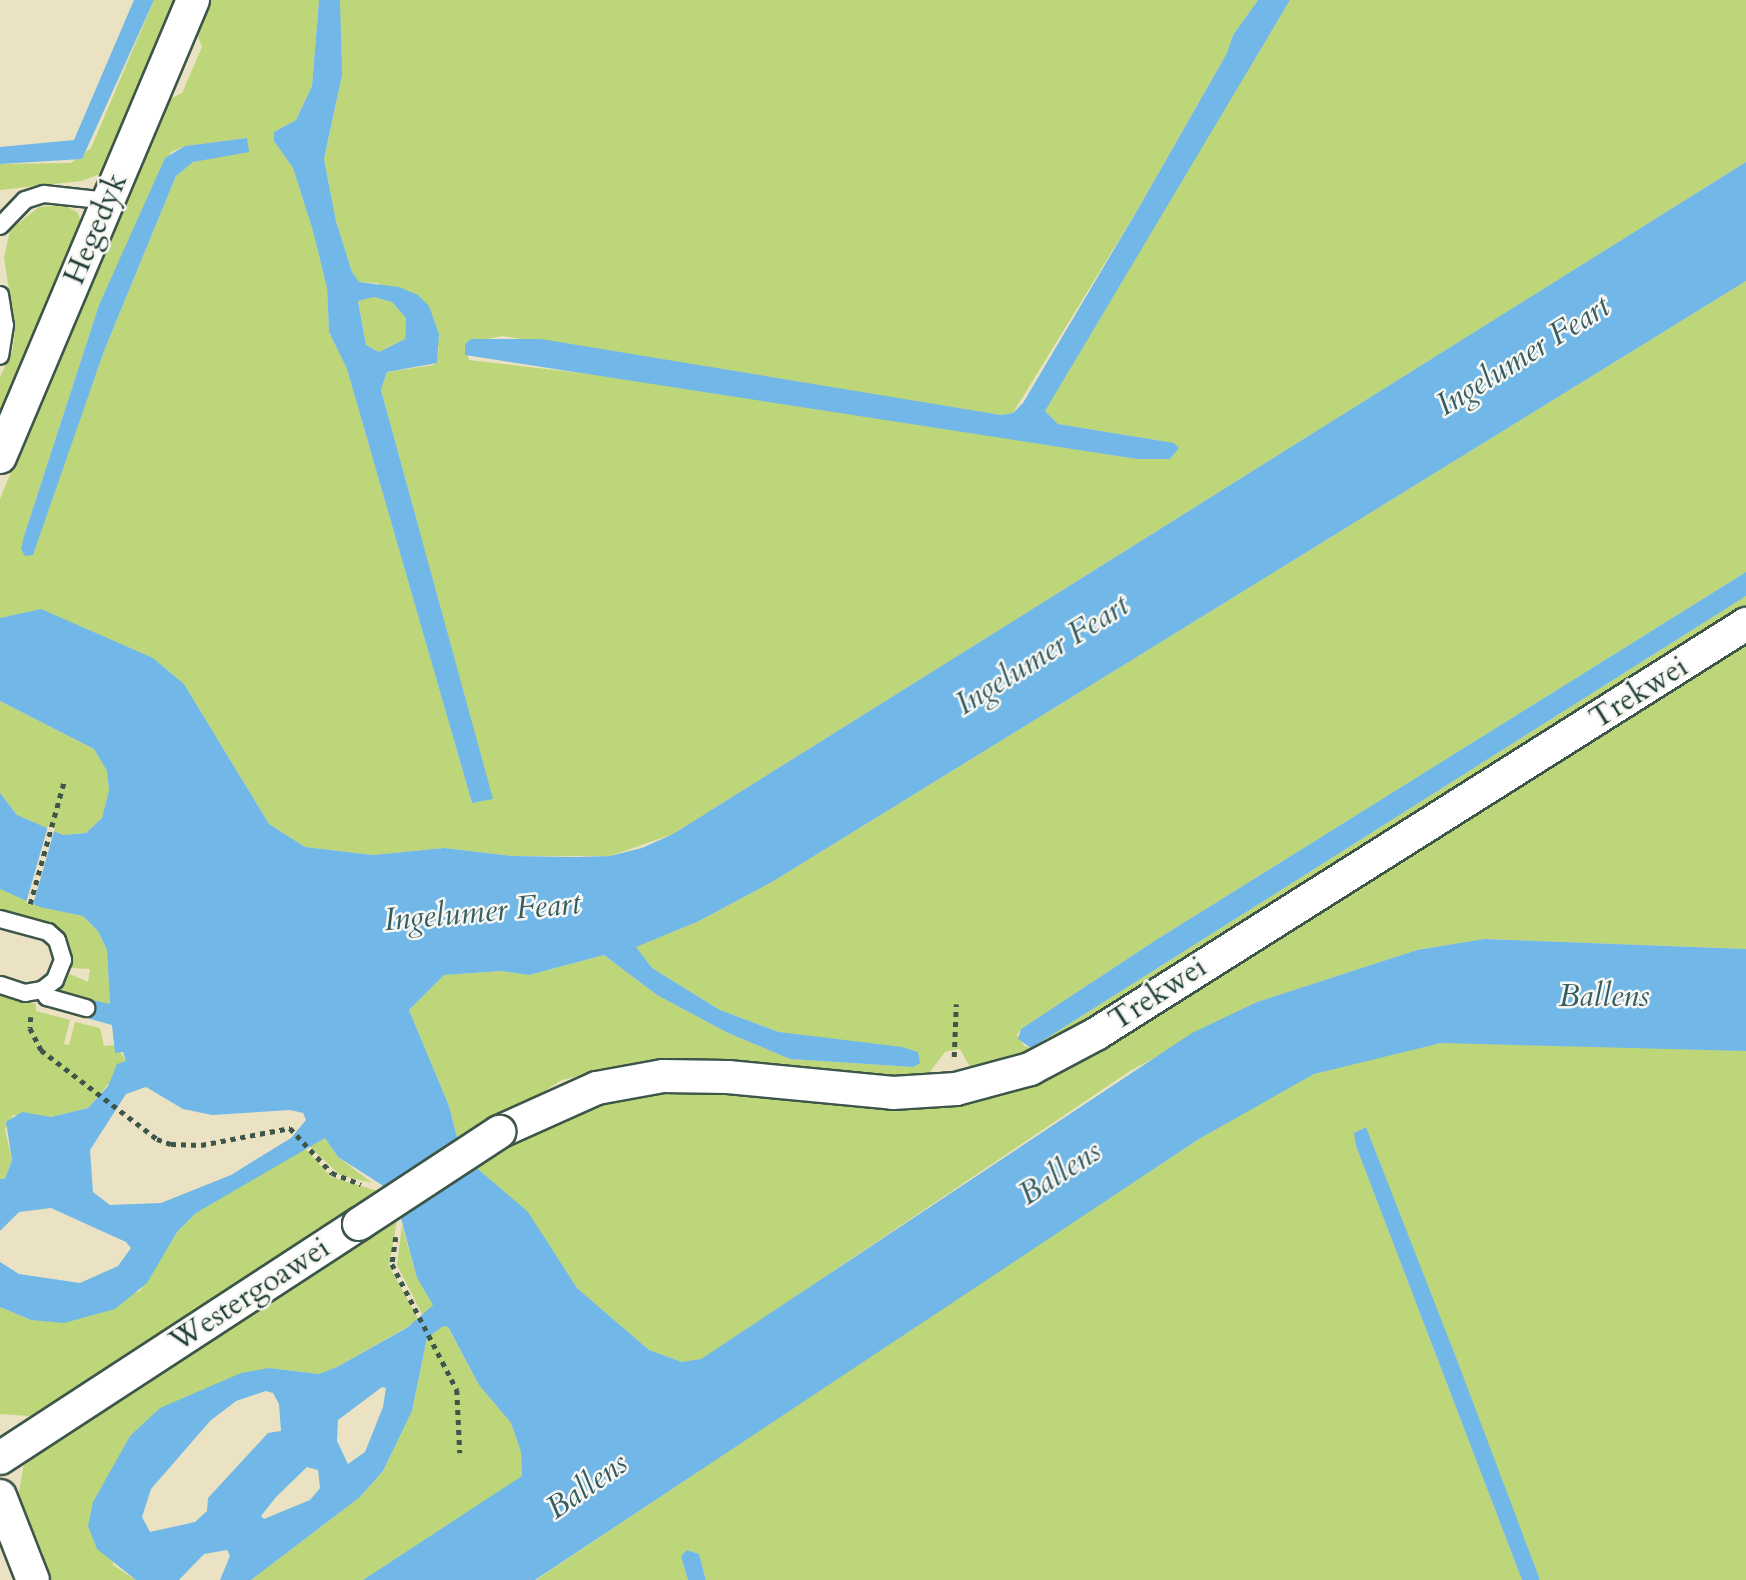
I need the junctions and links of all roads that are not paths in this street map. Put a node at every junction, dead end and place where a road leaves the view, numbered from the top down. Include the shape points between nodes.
1 (193, 0) edge
2 (108, 201) junction
3 (0, 226) edge
4 (0, 295) edge
5 (0, 356) edge
6 (0, 457) edge
7 (1746, 624) edge
8 (0, 919) edge
9 (0, 985) edge
10 (38, 991) junction
11 (86, 1008) dead end
12 (499, 1132) joint
13 (0, 1458) edge
14 (0, 1496) edge
15 (33, 1580) edge

1 - 2 street, Hegedyk
2 - 3 lane via 44,194 11,209
2 - 6 street, Hegedyk
4 - 5 lane via 5,325
7 - 12 street, Trekwei via 1096,1034 1030,1069 966,1087 914,1093 663,1076 597,1088
8 - 10 lane via 48,932 57,940 61,971
9 - 10 lane
10 - 11 lane
12 - 13 street, Westergoawei, bridge
14 - 15 street

